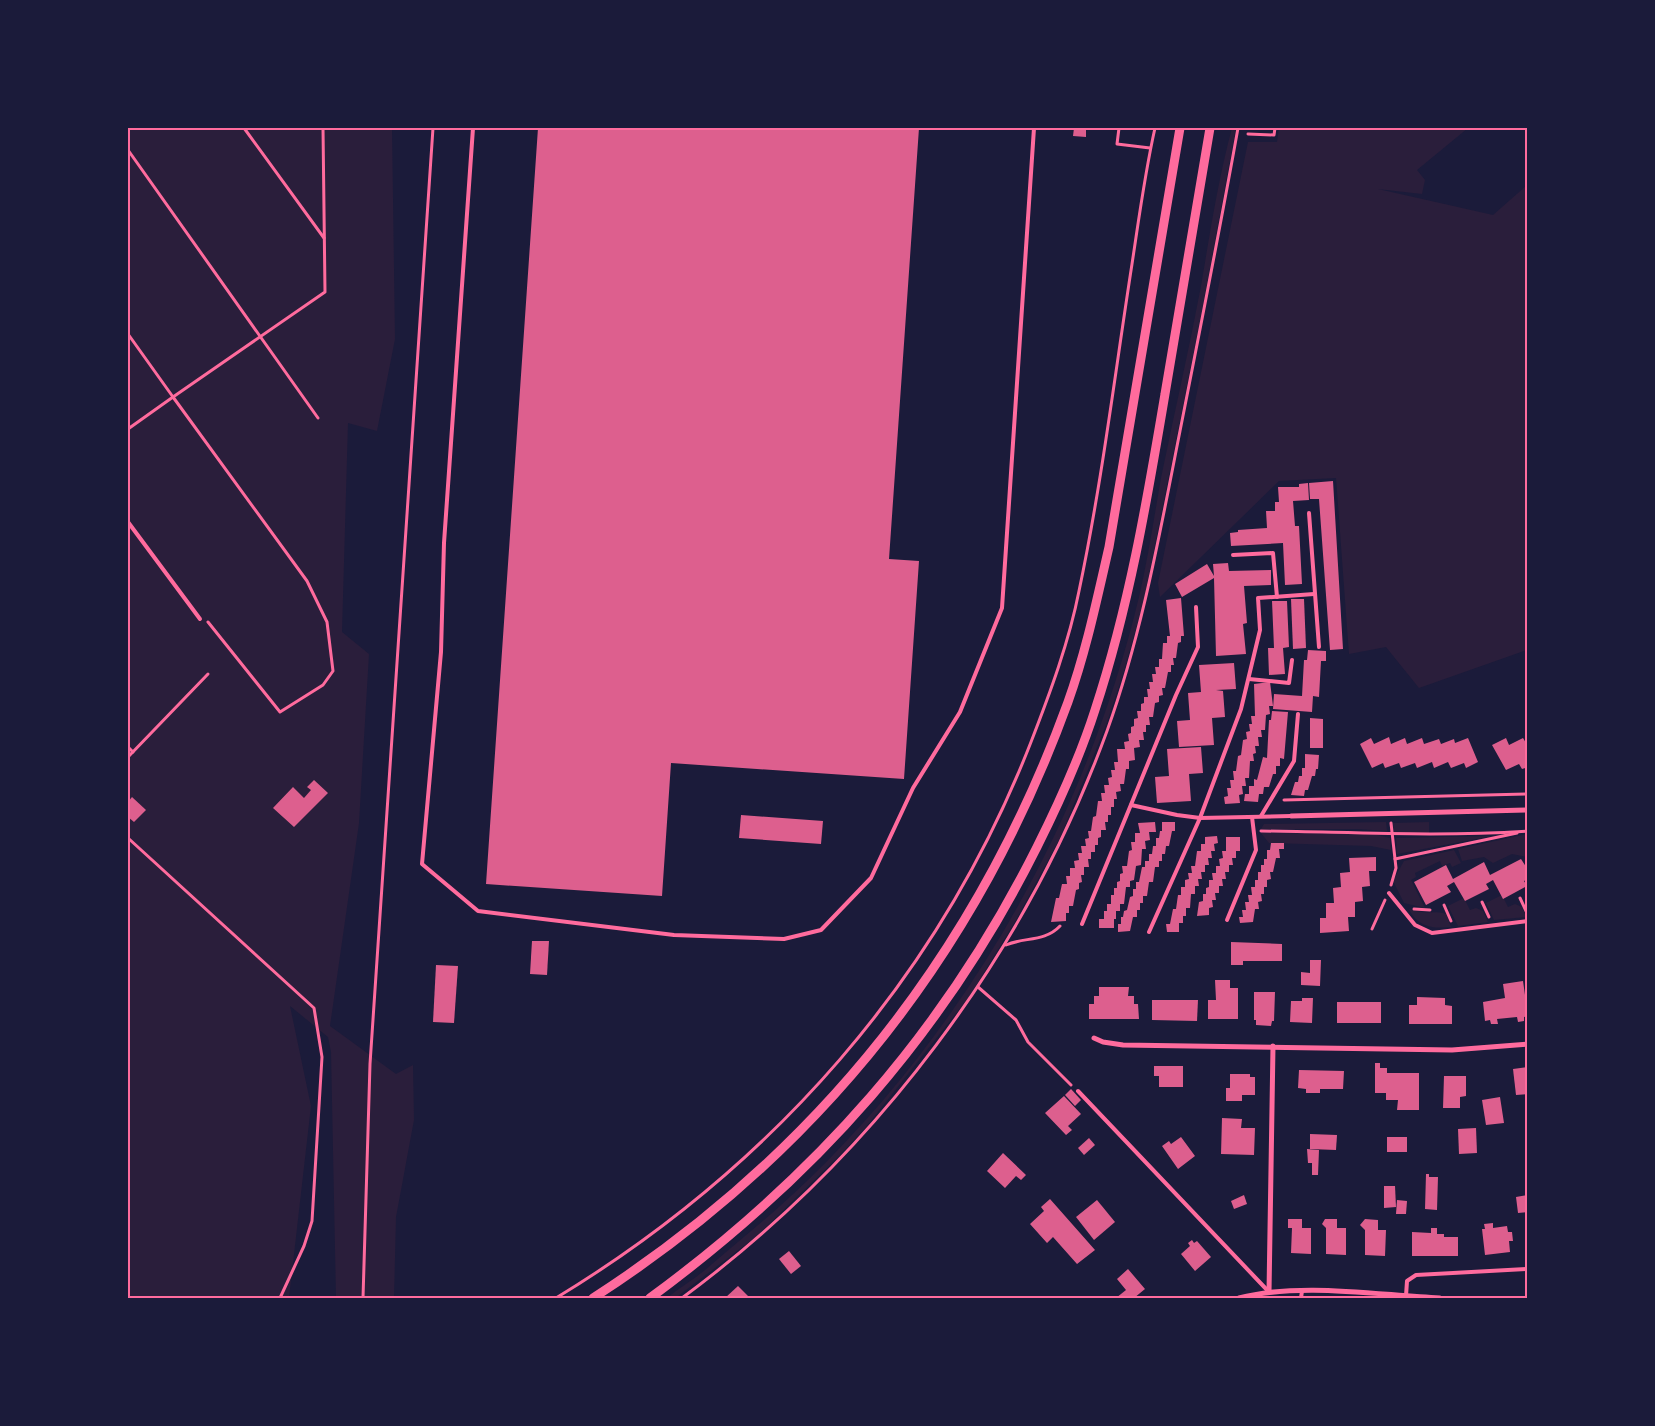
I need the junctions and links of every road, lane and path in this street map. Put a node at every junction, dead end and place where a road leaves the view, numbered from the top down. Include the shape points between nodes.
1 (244, 128) edge
2 (323, 128) edge
3 (433, 128) edge
4 (473, 128) edge
5 (1034, 128) edge
6 (1119, 128) edge
7 (1134, 128) edge
8 (1144, 128) edge
9 (1156, 128) edge
10 (1180, 128) edge
11 (1210, 128) edge
12 (1275, 128) edge
13 (1248, 134) dead end
14 (1150, 148) junction
15 (128, 150) edge
16 (324, 239) junction
17 (128, 334) edge
18 (262, 336) junction
19 (173, 397) junction
20 (318, 418) dead end
21 (128, 429) edge
22 (1309, 513) dead end
23 (128, 522) edge
24 (1233, 555) dead end
25 (1314, 594) junction
26 (1277, 596) junction
27 (1196, 608) dead end
28 (200, 619) joint
29 (1319, 647) dead end
30 (1292, 660) dead end
31 (208, 674) dead end
32 (1249, 679) junction
33 (1298, 714) dead end
34 (128, 746) edge
35 (133, 752) junction
36 (128, 758) edge
37 (1528, 794) edge
38 (1284, 800) dead end
39 (1131, 805) junction
40 (1528, 810) edge
41 (1261, 816) junction
42 (1291, 816) joint
43 (1252, 817) junction
44 (1200, 818) junction
45 (1391, 822) dead end
46 (1261, 831) dead end
47 (1527, 831) edge
48 (1392, 835) junction
49 (128, 838) edge
50 (1395, 859) junction
51 (1389, 893) junction
52 (1520, 898) dead end
53 (1482, 902) dead end
54 (1444, 905) dead end
55 (1407, 906) dead end
56 (1484, 908) dead end
57 (1430, 910) dead end
58 (1446, 910) dead end
59 (1528, 914) edge
60 (1227, 920) dead end
61 (1528, 921) edge
62 (1082, 924) dead end
63 (1060, 926) dead end
64 (1372, 929) dead end
65 (1149, 932) dead end
66 (1005, 945) dead end
67 (978, 987) dead end
68 (1094, 1038) dead end
69 (1528, 1044) edge
70 (1273, 1046) junction
71 (1078, 1091) joint
72 (1528, 1270) edge
73 (1302, 1291) junction
74 (1269, 1292) junction
75 (1366, 1296) edge
76 (1406, 1296) junction
77 (280, 1298) edge
78 (363, 1298) edge
79 (556, 1298) edge
80 (593, 1298) edge
81 (650, 1298) edge
82 (1239, 1298) edge
83 (1301, 1298) edge
84 (1440, 1298) edge

1 - 16 path
2 - 16 path
3 - 78 path via 370,1064
4 - 5 lane via 444,542 441,652 422,864 478,911 674,935 784,939 821,930 871,878 913,788 960,712 1002,608
6 - 14 path via 1117,144
7 - 8 path
9 - 14 path
10 - 80 street via 1098,597 1069,700 1047,756 993,870 962,928 909,1005 819,1113 775,1158 680,1239
11 - 81 street via 1138,552 1095,710 1046,828 983,946 948,1000 876,1092 832,1142 745,1225
12 - 13 path via 1274,135
14 - 79 path via 1099,485 1078,595 1047,700 1004,808 945,916 870,1025 803,1102 747,1156 667,1224 613,1264
15 - 18 path
16 - 18 path via 325,292
17 - 19 path
18 - 19 path
18 - 20 path
19 - 21 path
19 - 28 path via 307,581 327,622 333,671 323,685 280,712 204,616
22 - 25 lane
23 - 28 lane
24 - 26 lane via 1273,553
25 - 26 lane
25 - 29 lane
26 - 32 lane via 1258,598 1260,630
27 - 39 lane via 1198,648
30 - 32 lane via 1289,682
31 - 35 path
32 - 44 lane
33 - 41 lane via 1294,761
34 - 35 path
35 - 36 path
37 - 38 path
39 - 44 lane
39 - 62 lane
40 - 42 street
41 - 42 lane
41 - 43 lane
43 - 44 lane
43 - 60 lane via 1256,850
44 - 65 lane
45 - 48 path
46 - 48 path
47 - 48 path
47 - 50 path
48 - 50 path
49 - 77 path via 314,1008 322,1057 312,1221
50 - 51 path via 1396,868
51 - 61 lane via 1415,925 1432,933
51 - 64 path
52 - 59 path
53 - 56 path
54 - 58 path
55 - 57 path
63 - 66 path via 1044,938 1019,939
67 - 71 path via 1016,1020 1028,1042
68 - 70 street via 1124,1045
69 - 70 street via 1452,1050
70 - 74 street
71 - 74 lane
72 - 76 lane via 1416,1275 1407,1281
73 - 74 street
73 - 75 street
73 - 83 lane
74 - 82 street
75 - 76 street
76 - 84 street

